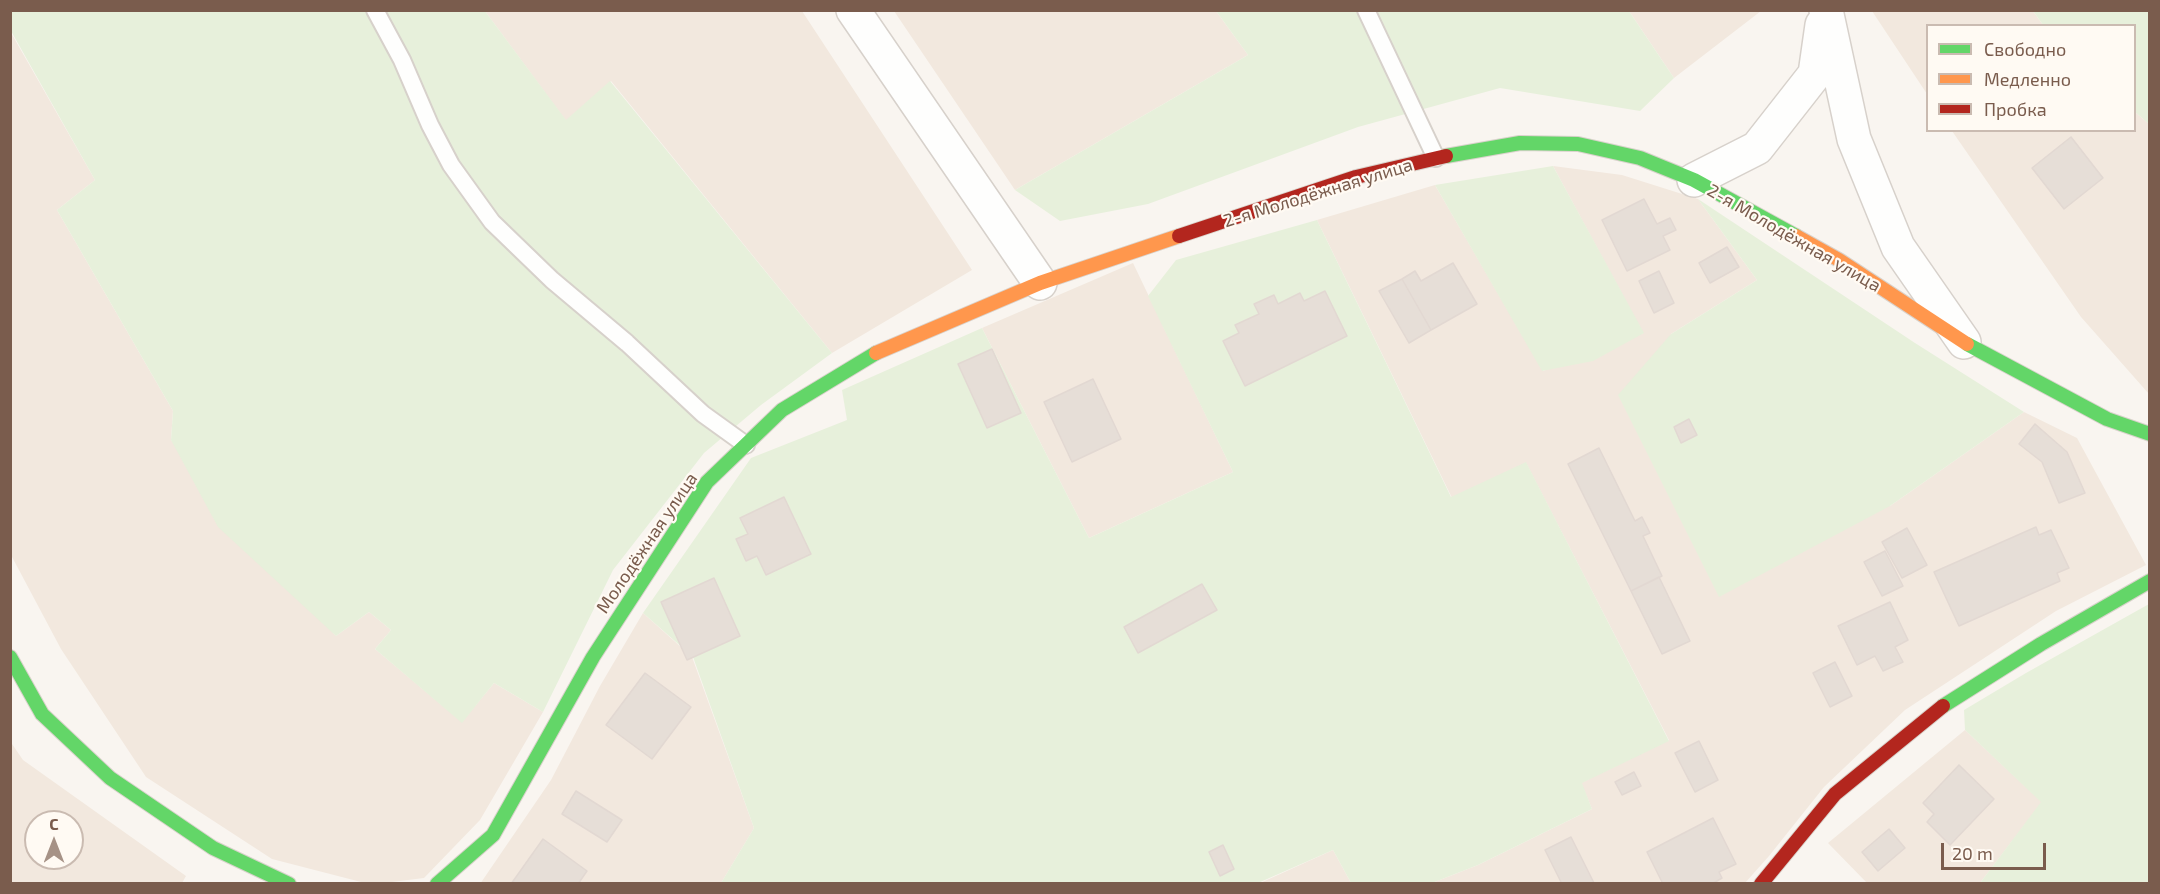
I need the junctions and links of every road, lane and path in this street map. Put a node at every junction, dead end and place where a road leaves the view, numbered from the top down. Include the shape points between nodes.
1 (375, 10) edge
2 (853, 10) edge
3 (1366, 10) edge
4 (1825, 10) edge
5 (1436, 158) junction
6 (1694, 180) junction
7 (1040, 283) junction
8 (1965, 343) junction
9 (2150, 434) edge
10 (746, 445) junction
11 (2150, 580) edge
12 (10, 657) edge
13 (289, 884) edge
14 (436, 884) edge
15 (1761, 884) edge

1 - 10 lane via 451,165 492,222 703,414
2 - 7 street
3 - 5 lane
4 - 6 street via 1815,74 1757,148
4 - 8 street via 1854,139 1898,247
5 - 6 street, 2-я Молодёжная улица via 1520,143 1578,144 1640,158
5 - 7 street, 2-я Молодёжная улица via 1356,177
6 - 8 street, 2-я Молодёжная улица via 1839,260
7 - 10 street, Молодёжная улица via 871,356 782,410
8 - 9 street, 2-я Молодёжная улица via 2107,420
10 - 14 street, Молодёжная улица via 707,482 593,657 493,835
11 - 15 street via 1935,711 1835,794
12 - 13 street via 42,714 110,778 213,848

